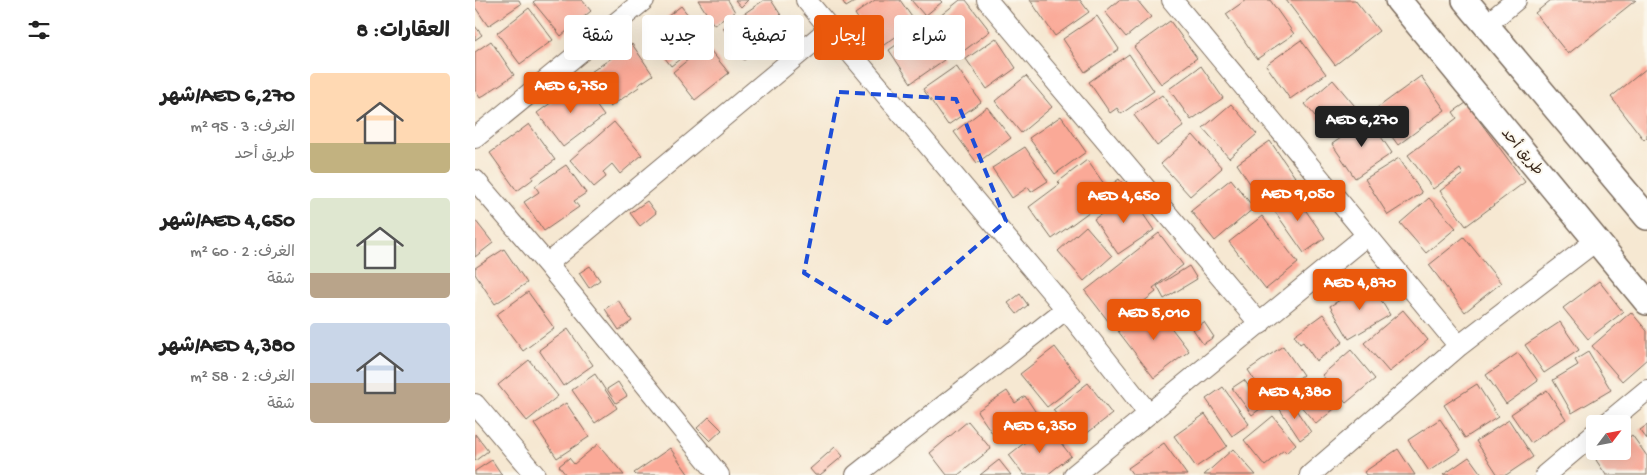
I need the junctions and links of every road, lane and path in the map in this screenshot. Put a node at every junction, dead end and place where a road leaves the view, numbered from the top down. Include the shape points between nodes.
1 (644, 0) edge
2 (806, 0) edge
3 (987, 0) edge
4 (1172, 0) edge
5 (1398, 0) edge
6 (1465, 0) edge
7 (1516, 0) edge
8 (819, 15) edge
9 (1486, 25) junction
10 (814, 41) edge
11 (857, 60) edge
12 (475, 138) edge
13 (475, 180) edge
14 (1647, 217) edge
15 (1367, 235) junction
16 (1597, 240) junction
17 (547, 264) junction
18 (1647, 302) edge
19 (1066, 309) junction
20 (1260, 324) junction
21 (1459, 346) junction
22 (1647, 390) edge
23 (475, 404) edge
24 (1149, 414) junction
25 (1617, 415) edge
26 (1586, 444) edge
27 (1566, 468) edge
28 (535, 475) edge
29 (719, 475) edge
30 (856, 475) edge
31 (1074, 475) edge
32 (1310, 475) edge
33 (1545, 475) edge

1 - 12 street
2 - 8 street
3 - 20 street
4 - 15 street
5 - 16 main road, طريق أحد
6 - 9 main road
7 - 9 street
9 - 14 main road
10 - 17 street
11 - 19 street
13 - 17 street
15 - 20 street
15 - 21 street
16 - 18 main road, طريق أحد
16 - 21 street
17 - 29 street
19 - 24 street
19 - 30 street
20 - 24 street
21 - 32 street
22 - 25 street
23 - 28 street
24 - 31 street
26 - 27 street
27 - 33 street

